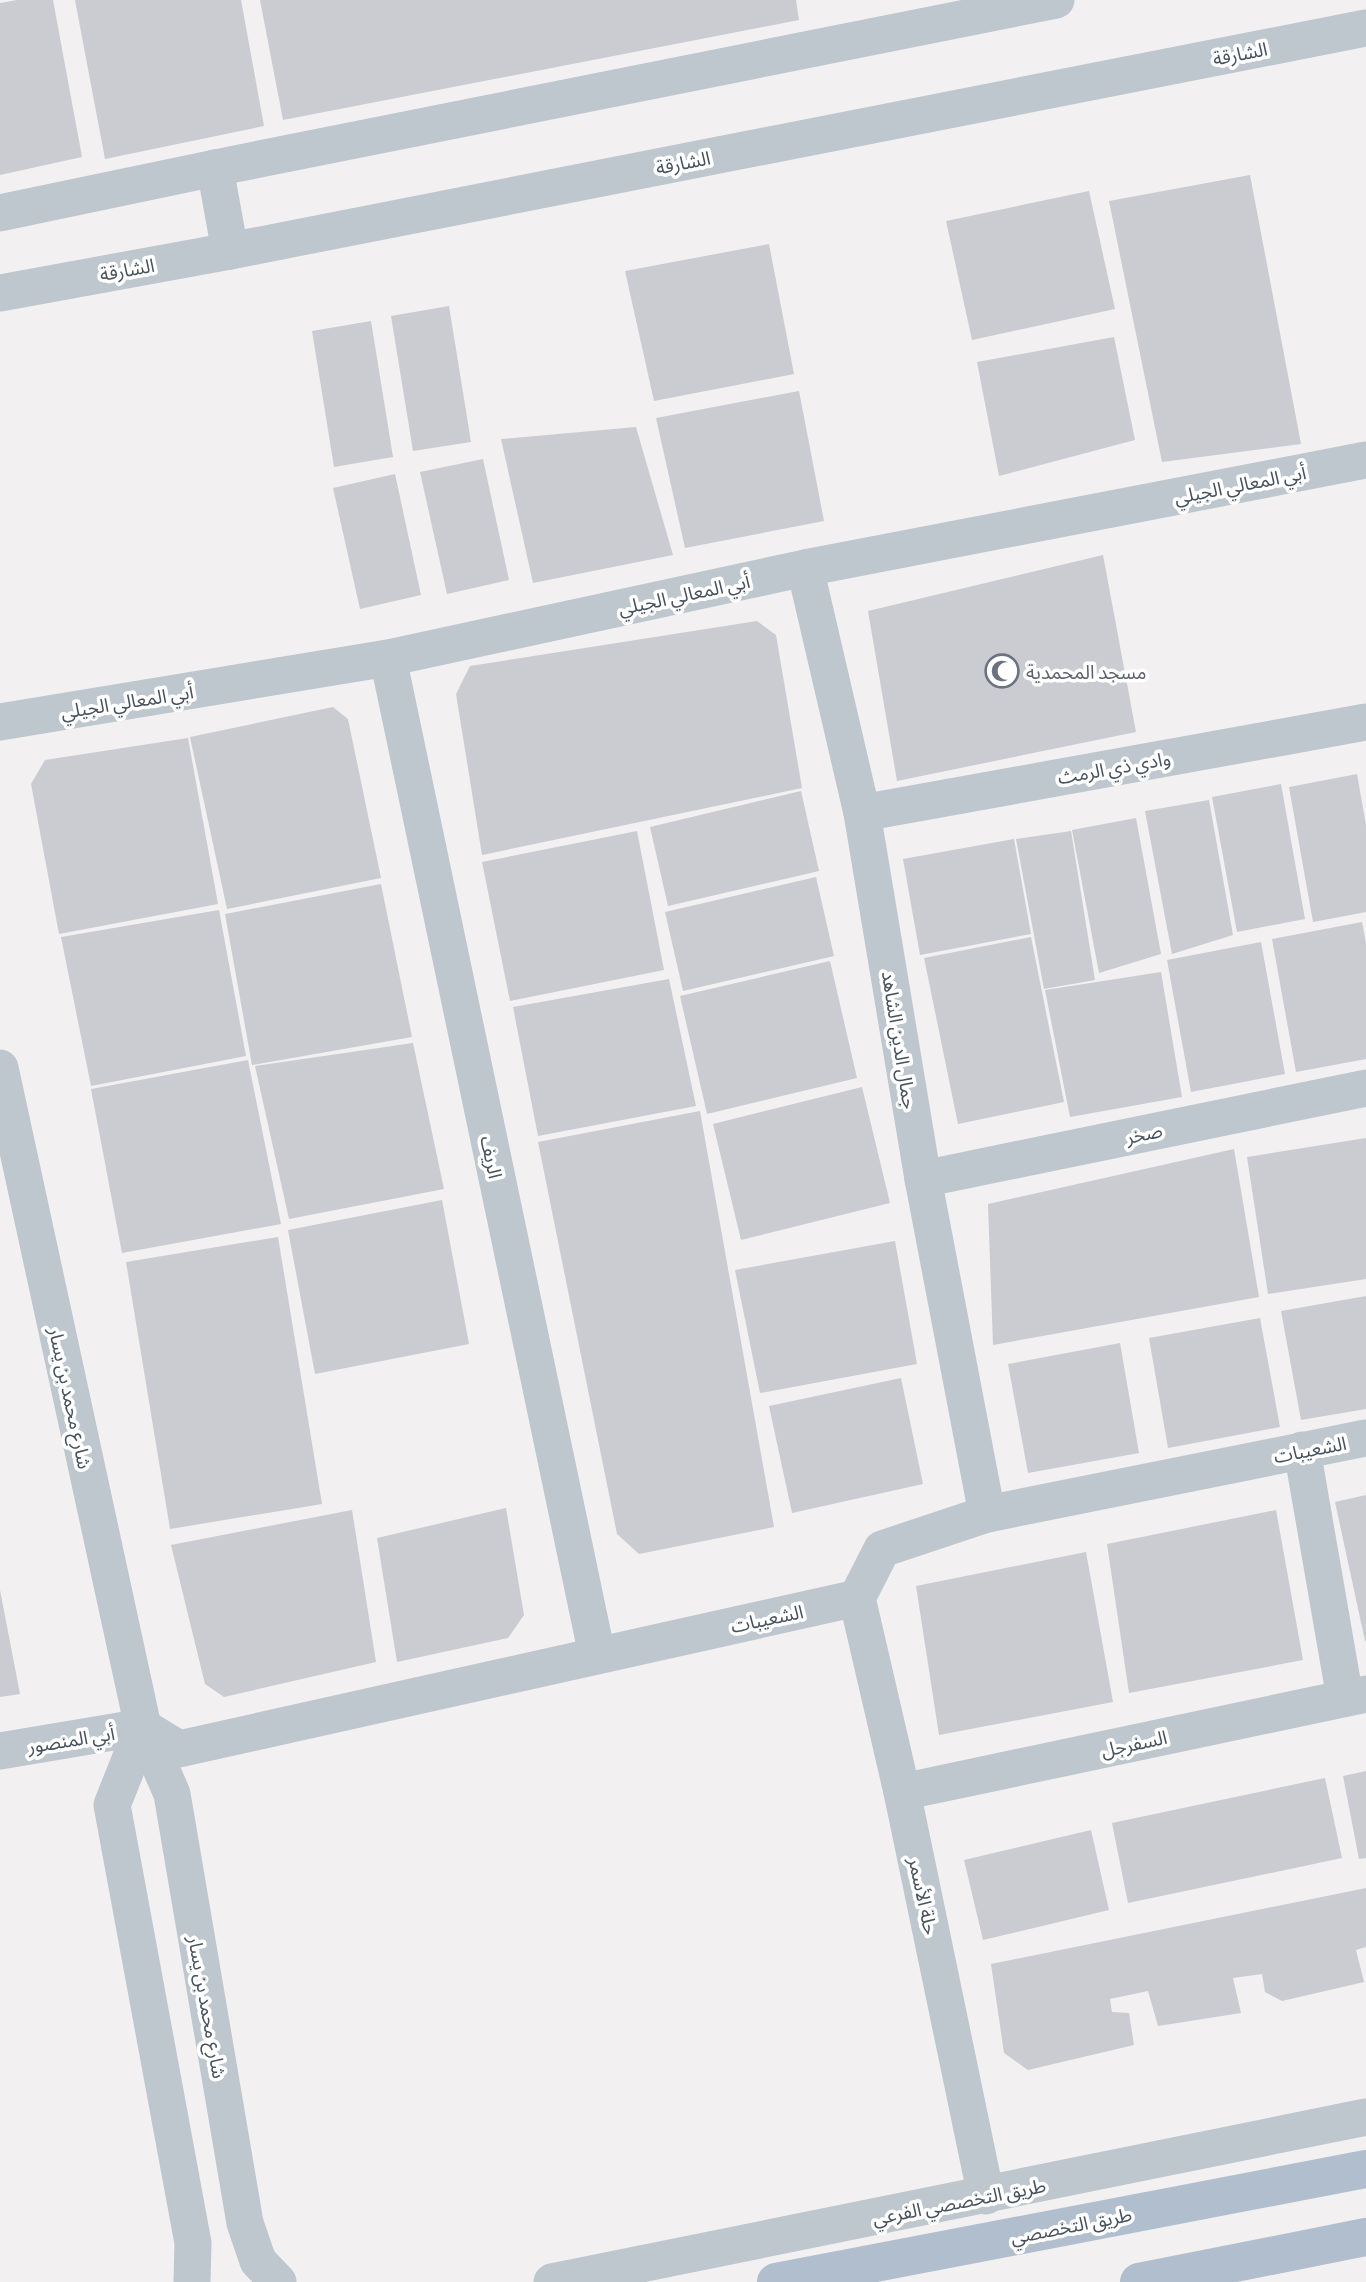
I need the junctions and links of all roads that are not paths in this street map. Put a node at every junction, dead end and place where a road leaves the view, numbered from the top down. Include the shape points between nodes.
1 (1041, 2) edge
2 (1366, 28) edge
3 (215, 168) junction
4 (0, 214) edge
5 (230, 250) junction
6 (0, 293) edge
7 (1366, 460) edge
8 (806, 568) junction
9 (388, 659) junction
10 (0, 722) edge
11 (1366, 722) edge
12 (862, 813) junction
13 (0, 1068) edge
14 (1366, 1088) edge
15 (923, 1179) junction
16 (1366, 1438) edge
17 (1302, 1450) junction
18 (987, 1514) junction
19 (857, 1598) junction
20 (597, 1655) junction
21 (1356, 1696) edge
22 (143, 1727) junction
23 (0, 1751) edge
24 (902, 1792) junction
25 (1366, 2117) edge
26 (1366, 2169) edge
27 (986, 2196) junction
28 (1366, 2237) edge
29 (192, 2282) edge
30 (278, 2282) edge
31 (552, 2282) edge
32 (776, 2282) edge
33 (1139, 2282) edge

1 - 3 street
2 - 5 street, الشارقة
3 - 4 street
3 - 5 street
5 - 6 street, الشارقة
7 - 8 street, أبي المعالي الجيلي
8 - 9 street, أبي المعالي الجيلي
8 - 12 street, جمال الدين الشاهد
9 - 10 street, أبي المعالي الجيلي
9 - 20 street, الريف
11 - 12 street, وادي ذي الرمث
12 - 15 street, جمال الدين الشاهد
13 - 22 street, شارع محمد بن يسار
14 - 15 street, صخر
15 - 18 street, جمال الدين الشاهد
16 - 17 street, الشعيبات
17 - 18 street, الشعيبات
17 - 21 street
18 - 19 street, الشعيبات via 882,1549
19 - 20 street, الشعيبات
19 - 24 street, حلة الأسمر
20 - 22 street, الشعيبات via 179,1749
21 - 24 street, السفرجل
22 - 23 street, أبي المنصور
22 - 29 street via 112,1804 193,2243
22 - 30 street, شارع محمد بن يسار via 172,1794 245,2223 258,2262
24 - 27 street, حلة الأسمر
25 - 27 street, طريق التخصصي الفرعي
26 - 32 main road, طريق التخصصي
27 - 31 street, طريق التخصصي الفرعي
28 - 33 main road

